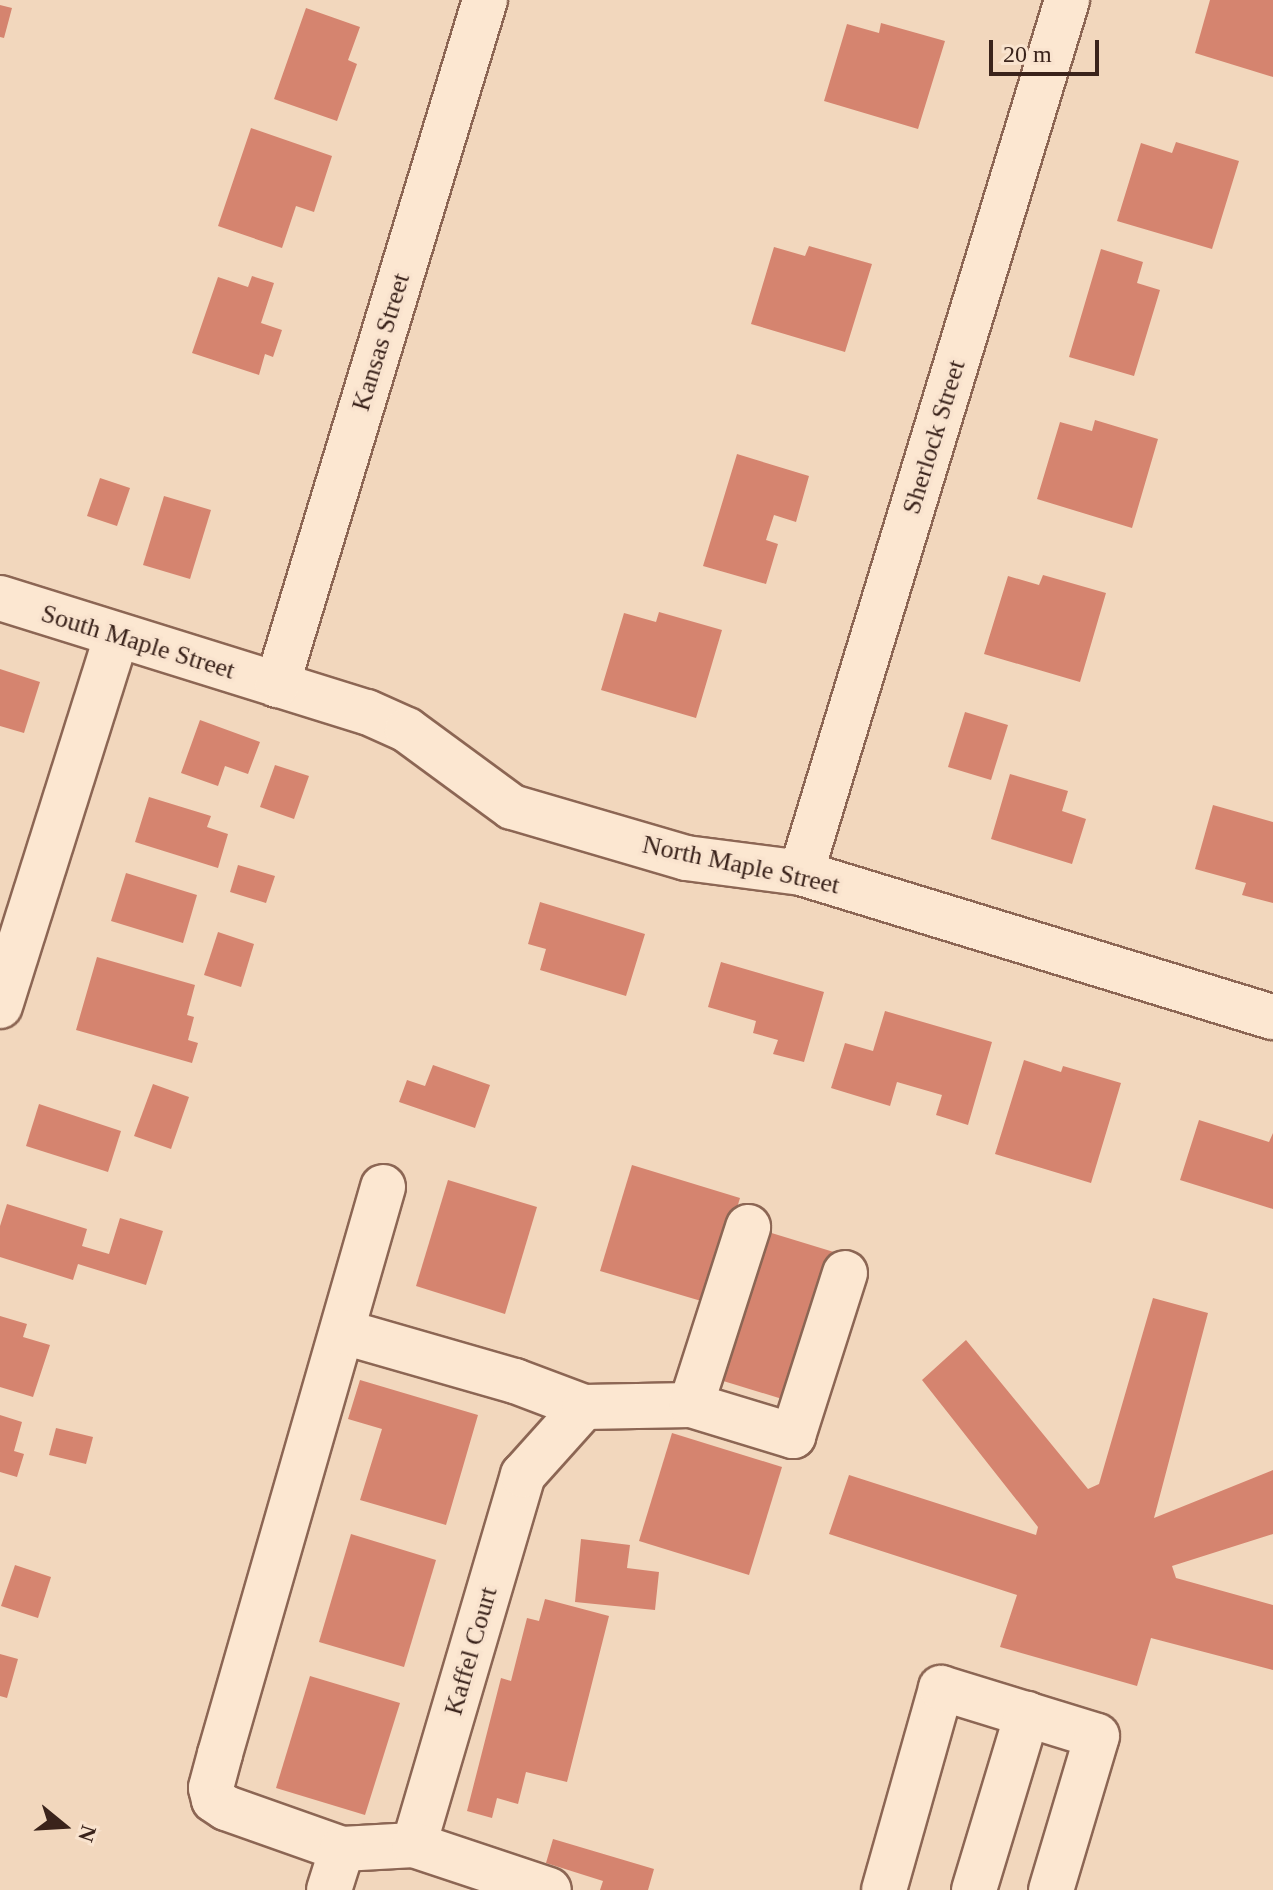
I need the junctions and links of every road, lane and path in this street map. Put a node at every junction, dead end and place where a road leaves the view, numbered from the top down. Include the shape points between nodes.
1 (485, 0) edge
2 (1067, 0) edge
3 (0, 598) edge
4 (117, 636) junction
5 (277, 685) junction
6 (801, 873) junction
7 (15, 905) edge
8 (0, 1006) edge
9 (1273, 1017) edge
10 (383, 1187) dead end
11 (748, 1227) dead end
12 (845, 1273) dead end
13 (344, 1332) junction
14 (691, 1405) junction
15 (584, 1407) junction
16 (1027, 1714) junction
17 (414, 1845) junction
18 (342, 1849) junction
19 (329, 1890) edge
20 (549, 1890) edge
21 (884, 1890) edge
22 (974, 1890) edge
23 (1051, 1890) edge

1 - 5 street, Kansas Street
2 - 6 street, Sherlock Street
3 - 4 street, South Maple Street
4 - 5 street, South Maple Street
4 - 7 street
5 - 6 street, North Maple Street via 407,730 512,807 686,858
6 - 9 street, North Maple Street
7 - 8 street
10 - 13 street
11 - 14 street
12 - 14 street via 793,1436
13 - 15 street via 515,1381
13 - 18 street via 211,1788 214,1800 226,1808
14 - 15 street
15 - 17 street, Kaffel Court via 523,1475
16 - 21 street via 941,1688
16 - 22 street
16 - 23 street via 1097,1736
17 - 18 street
17 - 20 street
18 - 19 street

